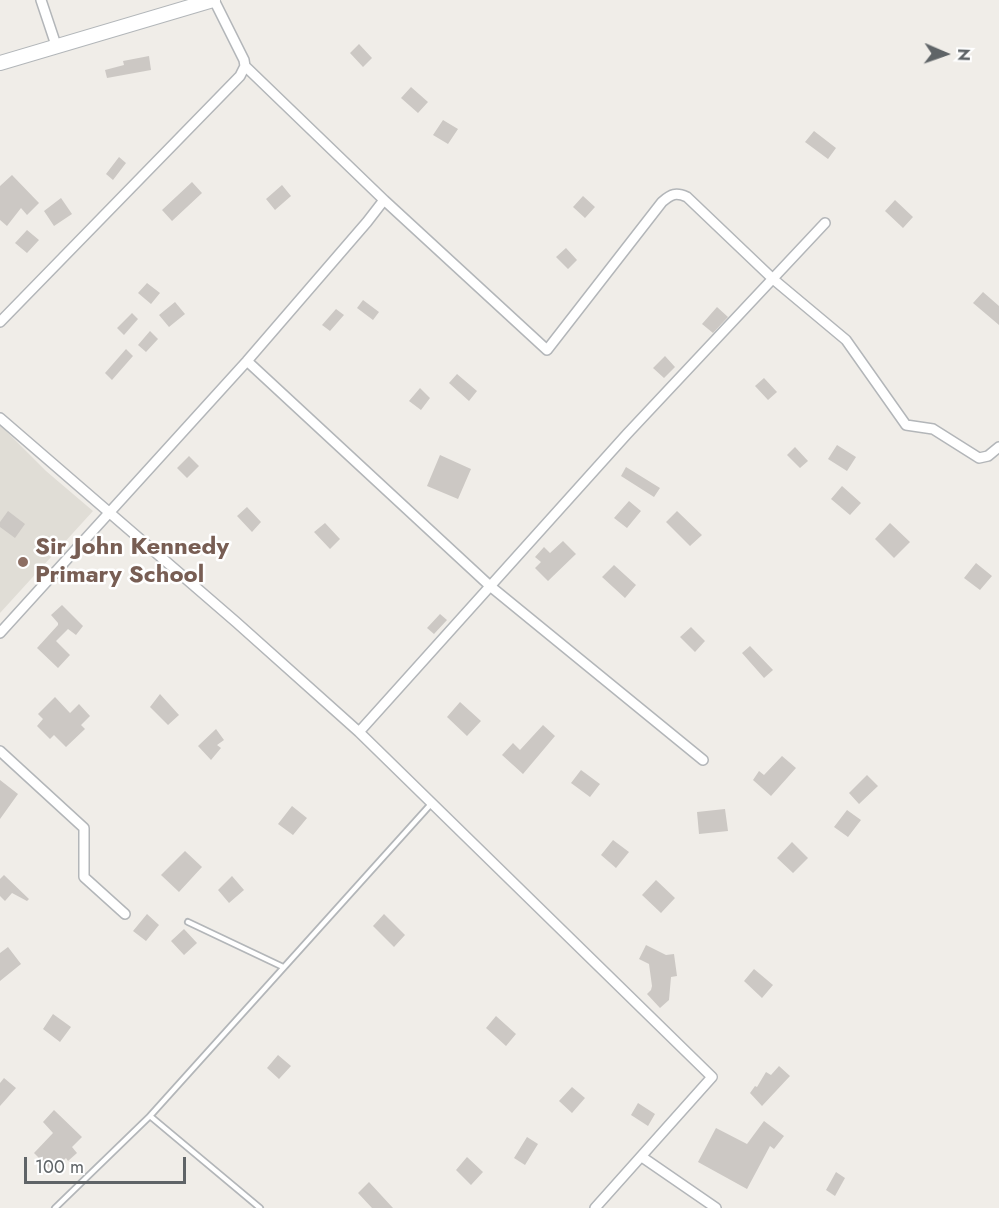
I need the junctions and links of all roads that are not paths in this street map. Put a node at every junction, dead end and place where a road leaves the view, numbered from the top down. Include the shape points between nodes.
1 (41, 0) edge
2 (213, 0) edge
3 (56, 45) junction
4 (0, 63) edge
5 (245, 66) junction
6 (384, 200) junction
7 (825, 224) dead end
8 (773, 279) junction
9 (0, 322) edge
10 (247, 361) junction
11 (0, 418) edge
12 (999, 447) edge
13 (109, 513) junction
14 (490, 586) junction
15 (0, 633) edge
16 (359, 732) junction
17 (0, 751) edge
18 (702, 760) dead end
19 (432, 803) junction
20 (125, 914) dead end
21 (188, 921) dead end
22 (283, 967) junction
23 (150, 1116) junction
24 (642, 1157) junction
25 (55, 1208) edge
26 (260, 1208) edge
27 (595, 1208) edge
28 (716, 1208) edge

1 - 3 street
2 - 3 street
2 - 5 street
3 - 4 street
5 - 6 street
5 - 9 street via 240,76
6 - 8 street via 547,350 671,195 687,197
6 - 10 street
7 - 8 street
8 - 12 street via 846,340 906,425 933,429 979,458
8 - 14 street
10 - 13 street
10 - 14 street
11 - 13 street
13 - 15 street
13 - 16 street
14 - 16 street
14 - 18 street
16 - 19 street
17 - 20 street via 84,828 84,877
19 - 22 lane
19 - 24 street via 712,1077
21 - 22 lane
22 - 23 lane
23 - 25 lane
23 - 26 lane
24 - 27 street
24 - 28 street

